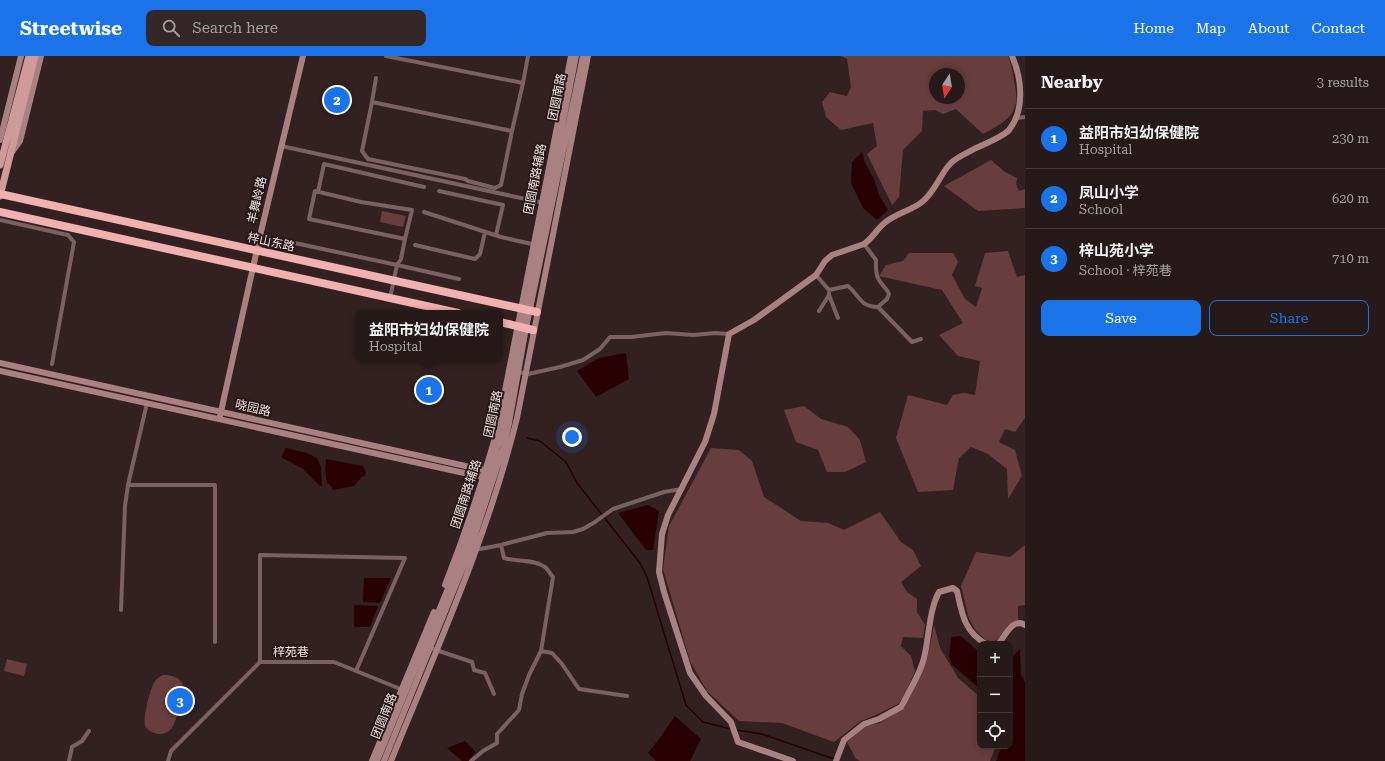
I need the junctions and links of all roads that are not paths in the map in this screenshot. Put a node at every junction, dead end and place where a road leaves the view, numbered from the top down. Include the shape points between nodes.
1 (21, 56) edge
2 (29, 56) edge
3 (35, 56) edge
4 (41, 56) edge
5 (303, 56) edge
6 (386, 56) edge
7 (528, 56) edge
8 (571, 56) edge
9 (576, 56) edge
10 (583, 56) edge
11 (588, 56) edge
12 (1012, 56) edge
13 (376, 78) dead end
14 (523, 83) junction
15 (372, 102) junction
16 (1025, 117) edge
17 (1017, 118) junction
18 (512, 131) junction
19 (0, 140) edge
20 (282, 146) junction
21 (11, 153) junction
22 (1, 159) edge
23 (424, 187) dead end
24 (439, 191) dead end
25 (318, 192) junction
26 (0, 195) edge
27 (544, 202) junction
28 (0, 212) edge
29 (424, 212) dead end
30 (0, 220) edge
31 (485, 232) junction
32 (496, 235) junction
33 (405, 240) junction
34 (295, 243) dead end
35 (536, 244) junction
36 (864, 244) junction
37 (415, 245) dead end
38 (257, 251) junction
39 (397, 265) junction
40 (253, 268) junction
41 (816, 275) junction
42 (459, 279) dead end
43 (394, 281) junction
44 (829, 293) junction
45 (390, 298) junction
46 (878, 306) junction
47 (444, 310) edge
48 (528, 310) junction
49 (819, 311) dead end
50 (838, 318) dead end
51 (503, 323) edge
52 (524, 328) junction
53 (729, 334) junction
54 (921, 338) dead end
55 (0, 363) edge
56 (52, 364) dead end
57 (0, 371) edge
58 (522, 372) junction
59 (147, 403) junction
60 (221, 412) junction
61 (220, 419) junction
62 (504, 420) junction
63 (496, 431) junction
64 (493, 472) junction
65 (491, 480) junction
66 (128, 484) junction
67 (682, 489) junction
68 (501, 545) junction
69 (474, 550) junction
70 (121, 610) dead end
71 (1025, 625) edge
72 (981, 641) edge
73 (1000, 641) edge
74 (215, 642) dead end
75 (430, 648) junction
76 (436, 650) junction
77 (541, 651) junction
78 (260, 662) junction
79 (356, 671) junction
80 (404, 690) junction
81 (494, 694) dead end
82 (627, 696) dead end
83 (89, 731) dead end
84 (836, 760) edge
85 (69, 761) edge
86 (168, 761) edge
87 (372, 761) edge
88 (377, 761) edge
89 (384, 761) edge
90 (391, 761) edge
91 (471, 761) edge
92 (792, 761) edge

1 - 19 street
2 - 22 main road
3 - 21 main road
4 - 21 street via 20,141
5 - 20 street, 羊舞岭路
6 - 14 street
7 - 14 street
8 - 27 street, 团圆南路辅路
9 - 27 street, 团圆南路
10 - 48 street, 团圆南路
11 - 48 street, 团圆南路辅路
12 - 17 street via 1019,70 1022,97
13 - 15 street
14 - 18 street
15 - 18 street
15 - 18 street via 362,151 368,159 465,179 495,188 501,185
16 - 17 street
17 - 36 street via 1009,131 952,162 922,202 888,220
20 - 27 street
20 - 38 street, 羊舞岭路
21 - 26 main road
23 - 25 street via 324,164
24 - 32 street via 503,205
25 - 33 street via 412,210
25 - 33 street via 315,192 309,219
26 - 38 highway, 梓山东路
27 - 35 street, 团圆南路
28 - 40 highway
29 - 31 street
30 - 56 street via 68,235 74,242
31 - 32 street
31 - 37 street via 480,254 476,259
32 - 35 street
33 - 39 street
34 - 39 street
35 - 48 street, 团圆南路
36 - 41 street via 832,255
36 - 46 street via 876,260 878,280 889,294
38 - 40 street, 羊舞岭路
38 - 43 highway, 梓山东路
39 - 42 street
39 - 43 street
40 - 45 highway
40 - 60 street, 羊舞岭路
41 - 44 street
41 - 53 street via 754,320
43 - 45 street
43 - 48 highway, 梓山东路
44 - 46 street via 848,286 861,302
44 - 49 street
44 - 50 street
45 - 47 highway
46 - 54 street via 912,342
48 - 52 street, 团圆南路辅路
48 - 52 street, 团圆南路
51 - 52 highway
52 - 58 street, 团圆南路
52 - 62 street, 团圆南路
52 - 63 street, 团圆南路辅路
53 - 58 street via 666,333 610,337 600,349 583,360 560,367
53 - 67 street via 714,414 705,442
55 - 60 street, 晓园路
57 - 59 street, 晓园路
58 - 64 street, 团圆南路辅路 via 517,418
59 - 61 street, 晓园路
59 - 66 street
60 - 61 street, 羊舞岭路
60 - 64 street, 晓园路
61 - 65 street, 晓园路
62 - 63 street
62 - 64 street, 团圆南路
63 - 64 street, 团圆南路辅路
64 - 65 street, 团圆南路
64 - 65 street, 团圆南路辅路
65 - 69 street, 团圆南路
65 - 80 street, 团圆南路
66 - 70 street
66 - 74 street via 216,485
67 - 68 street via 664,492 613,509 583,529 547,533
67 - 92 street via 668,515 662,534 659,572 690,673 706,696 731,722 738,742
68 - 69 street
68 - 77 street via 504,558 526,560 545,567 553,578
69 - 75 street, 团圆南路
69 - 76 street
71 - 73 street via 1022,623 1011,627
72 - 84 street via 968,628 957,591 953,588 939,592 924,659 901,707 864,724 844,740
75 - 76 street
75 - 89 street, 团圆南路
76 - 81 street via 472,662 474,670 485,673
76 - 90 street
77 - 82 street via 552,654 579,689
77 - 91 street via 529,675 519,710 497,734 497,743
78 - 79 street, 梓苑巷 via 334,662
78 - 79 street via 260,555 405,558
78 - 86 street, 梓苑巷 via 171,750
79 - 80 street, 梓苑巷
80 - 87 street
80 - 88 street, 团圆南路
83 - 85 street via 82,741 72,747

